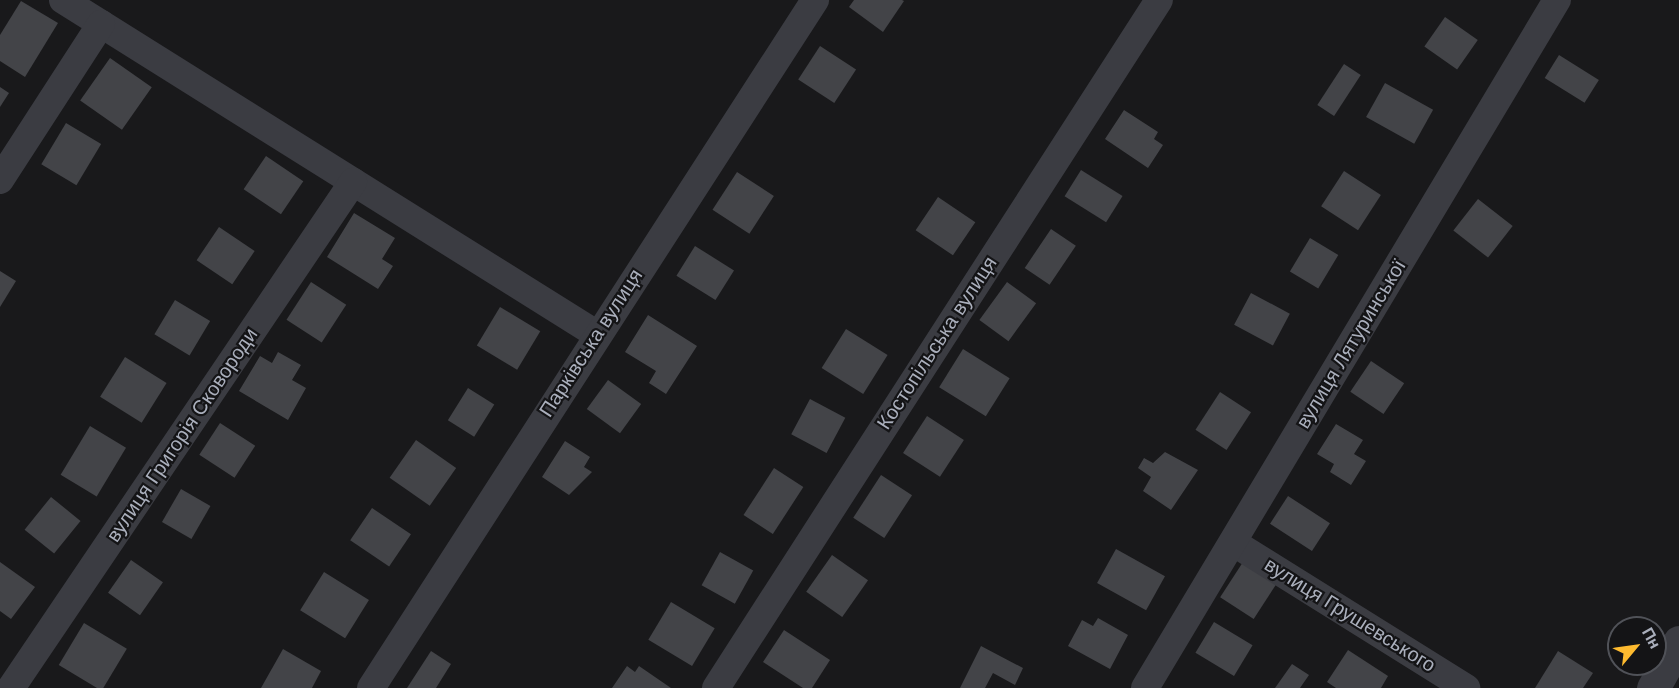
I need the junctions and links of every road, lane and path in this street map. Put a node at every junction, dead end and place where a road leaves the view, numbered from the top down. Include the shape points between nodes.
1 (63, 0) edge
2 (814, 0) edge
3 (1159, 0) edge
4 (1557, 0) edge
5 (101, 24) junction
6 (0, 180) edge
7 (353, 182) junction
8 (596, 334) junction
9 (1234, 543) junction
10 (1679, 642) edge
11 (11, 688) edge
12 (371, 688) edge
13 (716, 688) edge
14 (1146, 688) edge
15 (1466, 688) edge
16 (1653, 688) edge

1 - 5 street
2 - 8 street, Парківська вулиця
3 - 13 street, Костопільська вулиця
4 - 9 street, вулиця Лятуринської
5 - 6 street
5 - 7 street
7 - 8 street
7 - 11 street, вулиця Григорія Сковороди
8 - 12 street, Парківська вулиця
9 - 14 street, вулиця Лятуринської
9 - 15 street, вулиця Грушевського
10 - 16 street

